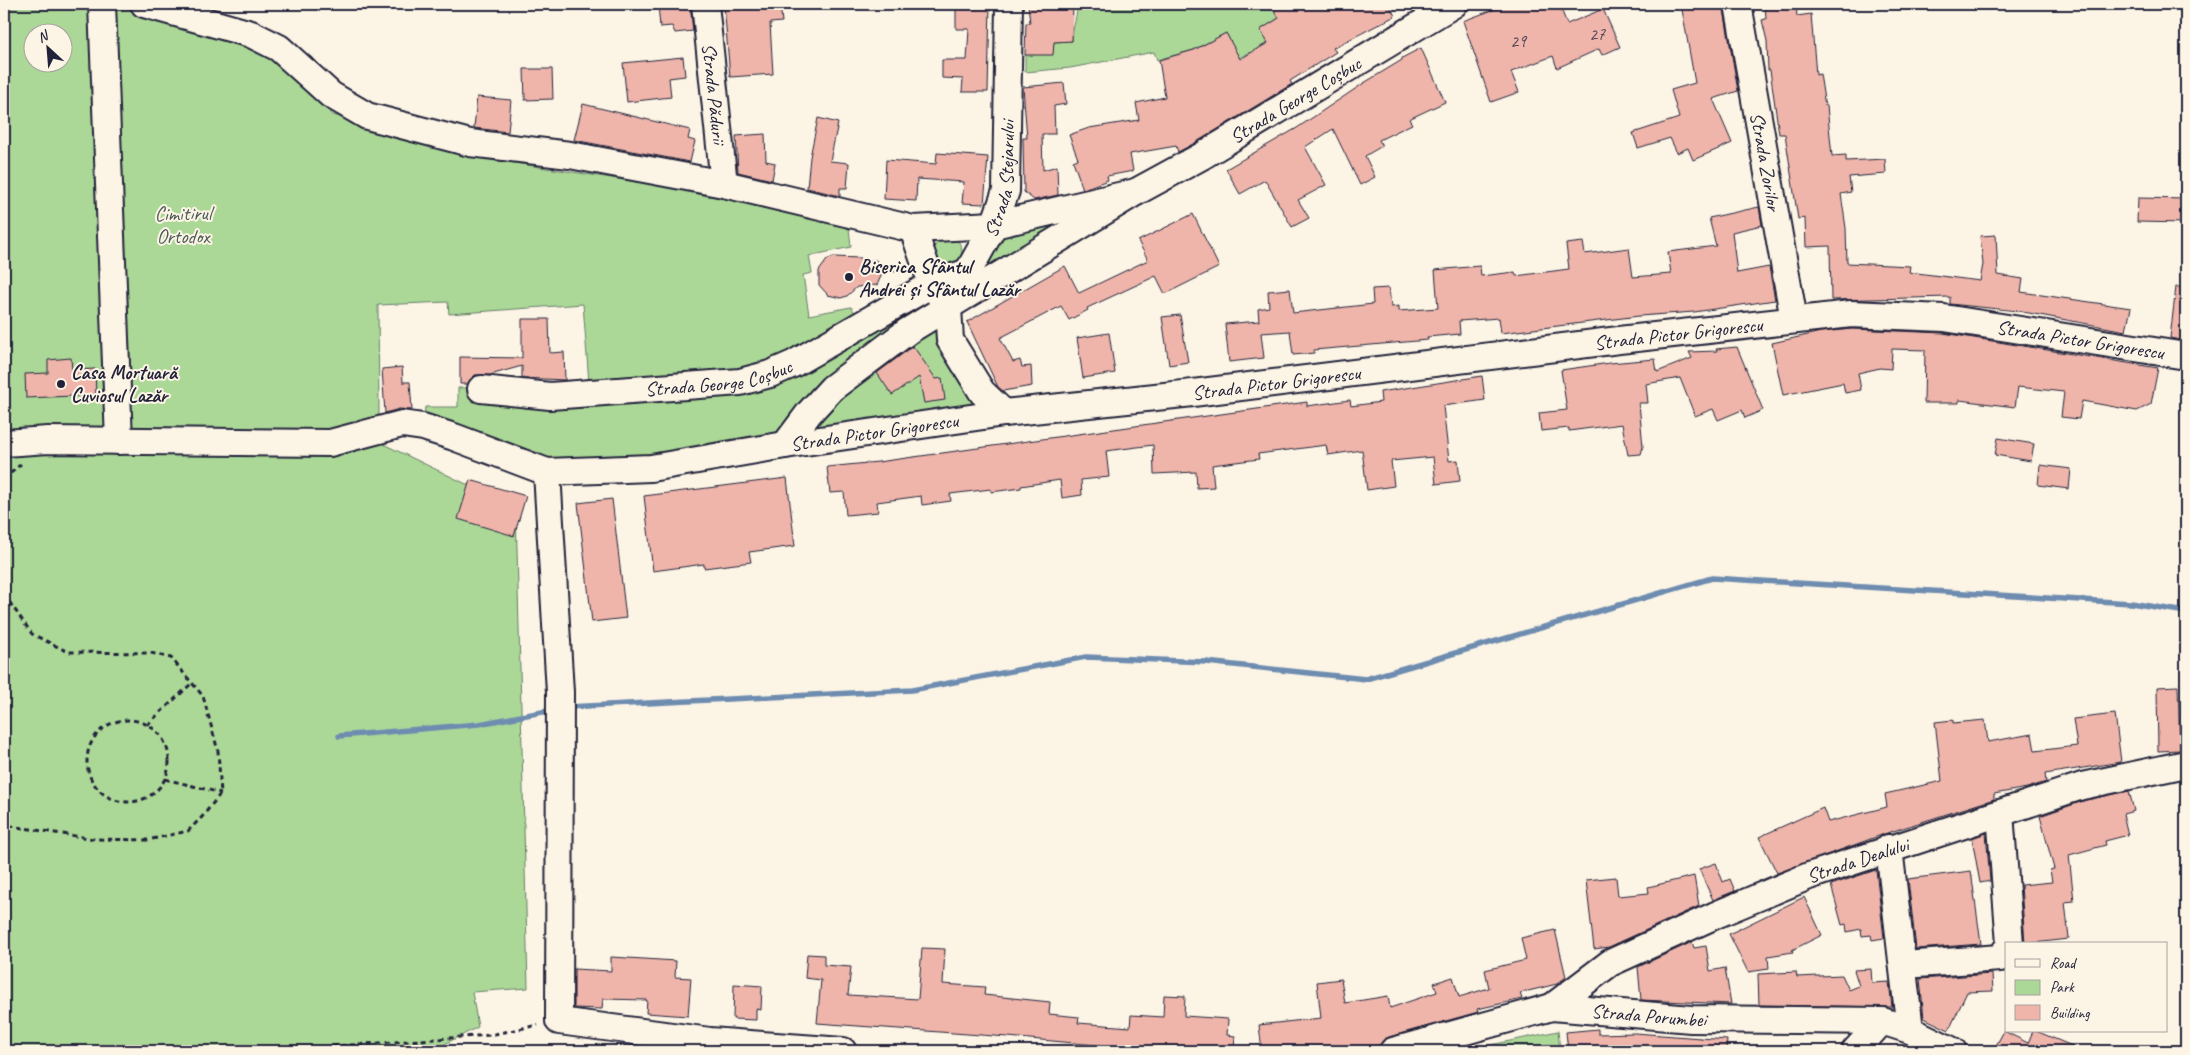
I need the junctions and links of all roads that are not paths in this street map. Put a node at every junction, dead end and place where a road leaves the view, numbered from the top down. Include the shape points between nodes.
1 (102, 4) edge
2 (144, 4) edge
3 (705, 4) edge
4 (1009, 4) edge
5 (1454, 4) edge
6 (1738, 4) edge
7 (724, 184) junction
8 (1136, 192) junction
9 (994, 225) junction
10 (913, 229) junction
11 (968, 272) junction
12 (932, 284) junction
13 (948, 308) junction
14 (1794, 320) junction
15 (2186, 356) edge
16 (481, 389) dead end
17 (1004, 413) junction
18 (119, 441) junction
19 (4, 443) edge
20 (785, 444) junction
21 (547, 472) junction
22 (2186, 764) edge
23 (2000, 813) junction
24 (1890, 848) junction
25 (2010, 942) edge
26 (2005, 951) edge
27 (1904, 965) junction
28 (1552, 1007) junction
29 (1882, 1021) junction
30 (1910, 1030) junction
31 (710, 1046) edge
32 (843, 1051) edge
33 (1393, 1051) edge
34 (1855, 1051) edge
35 (1953, 1051) edge

1 - 18 street
2 - 7 street, Strada George Coșbuc via 251,34 280,48 331,96 367,116 470,144 570,154
3 - 7 street, Strada Pădurii
4 - 9 street, Strada Stejarului via 1006,191
5 - 8 street, Strada George Coșbuc via 1202,156
6 - 14 street, Strada Zorilor
7 - 10 street, Strada George Coșbuc
8 - 9 street, Strada George Coșbuc
8 - 13 street, Strada George Coșbuc
9 - 10 street, Strada George Coșbuc
9 - 11 street, Strada Stejarului
10 - 12 street
11 - 12 street, Strada George Coșbuc
11 - 13 street, Strada Stejarului
12 - 13 street
12 - 16 street, Strada George Coșbuc via 793,364 740,382 550,396
13 - 17 street via 950,340 982,392
13 - 20 street, Strada George Coșbuc via 908,331 832,388
14 - 15 street, Strada Pictor Grigorescu via 1851,314 1944,318
14 - 17 street, Strada Pictor Grigorescu
17 - 20 street, Strada Pictor Grigorescu
18 - 19 street, Strada Pictor Grigorescu
18 - 21 street, Strada Pictor Grigorescu via 330,443 402,424 423,427
20 - 21 street, Strada Pictor Grigorescu via 651,468
21 - 31 street via 560,692 558,1020
22 - 23 street, Strada Dealului via 2082,786
23 - 24 street, Strada Dealului
23 - 25 street
24 - 27 street
24 - 28 street, Strada Dealului via 1809,876 1610,964
26 - 27 street via 2000,958
27 - 30 street
28 - 29 street, Strada Porumbei via 1692,1019
28 - 33 street, Strada Porumbei
29 - 30 street, Strada Porumbei
29 - 34 street
30 - 35 street, Strada Porumbei
31 - 32 street

